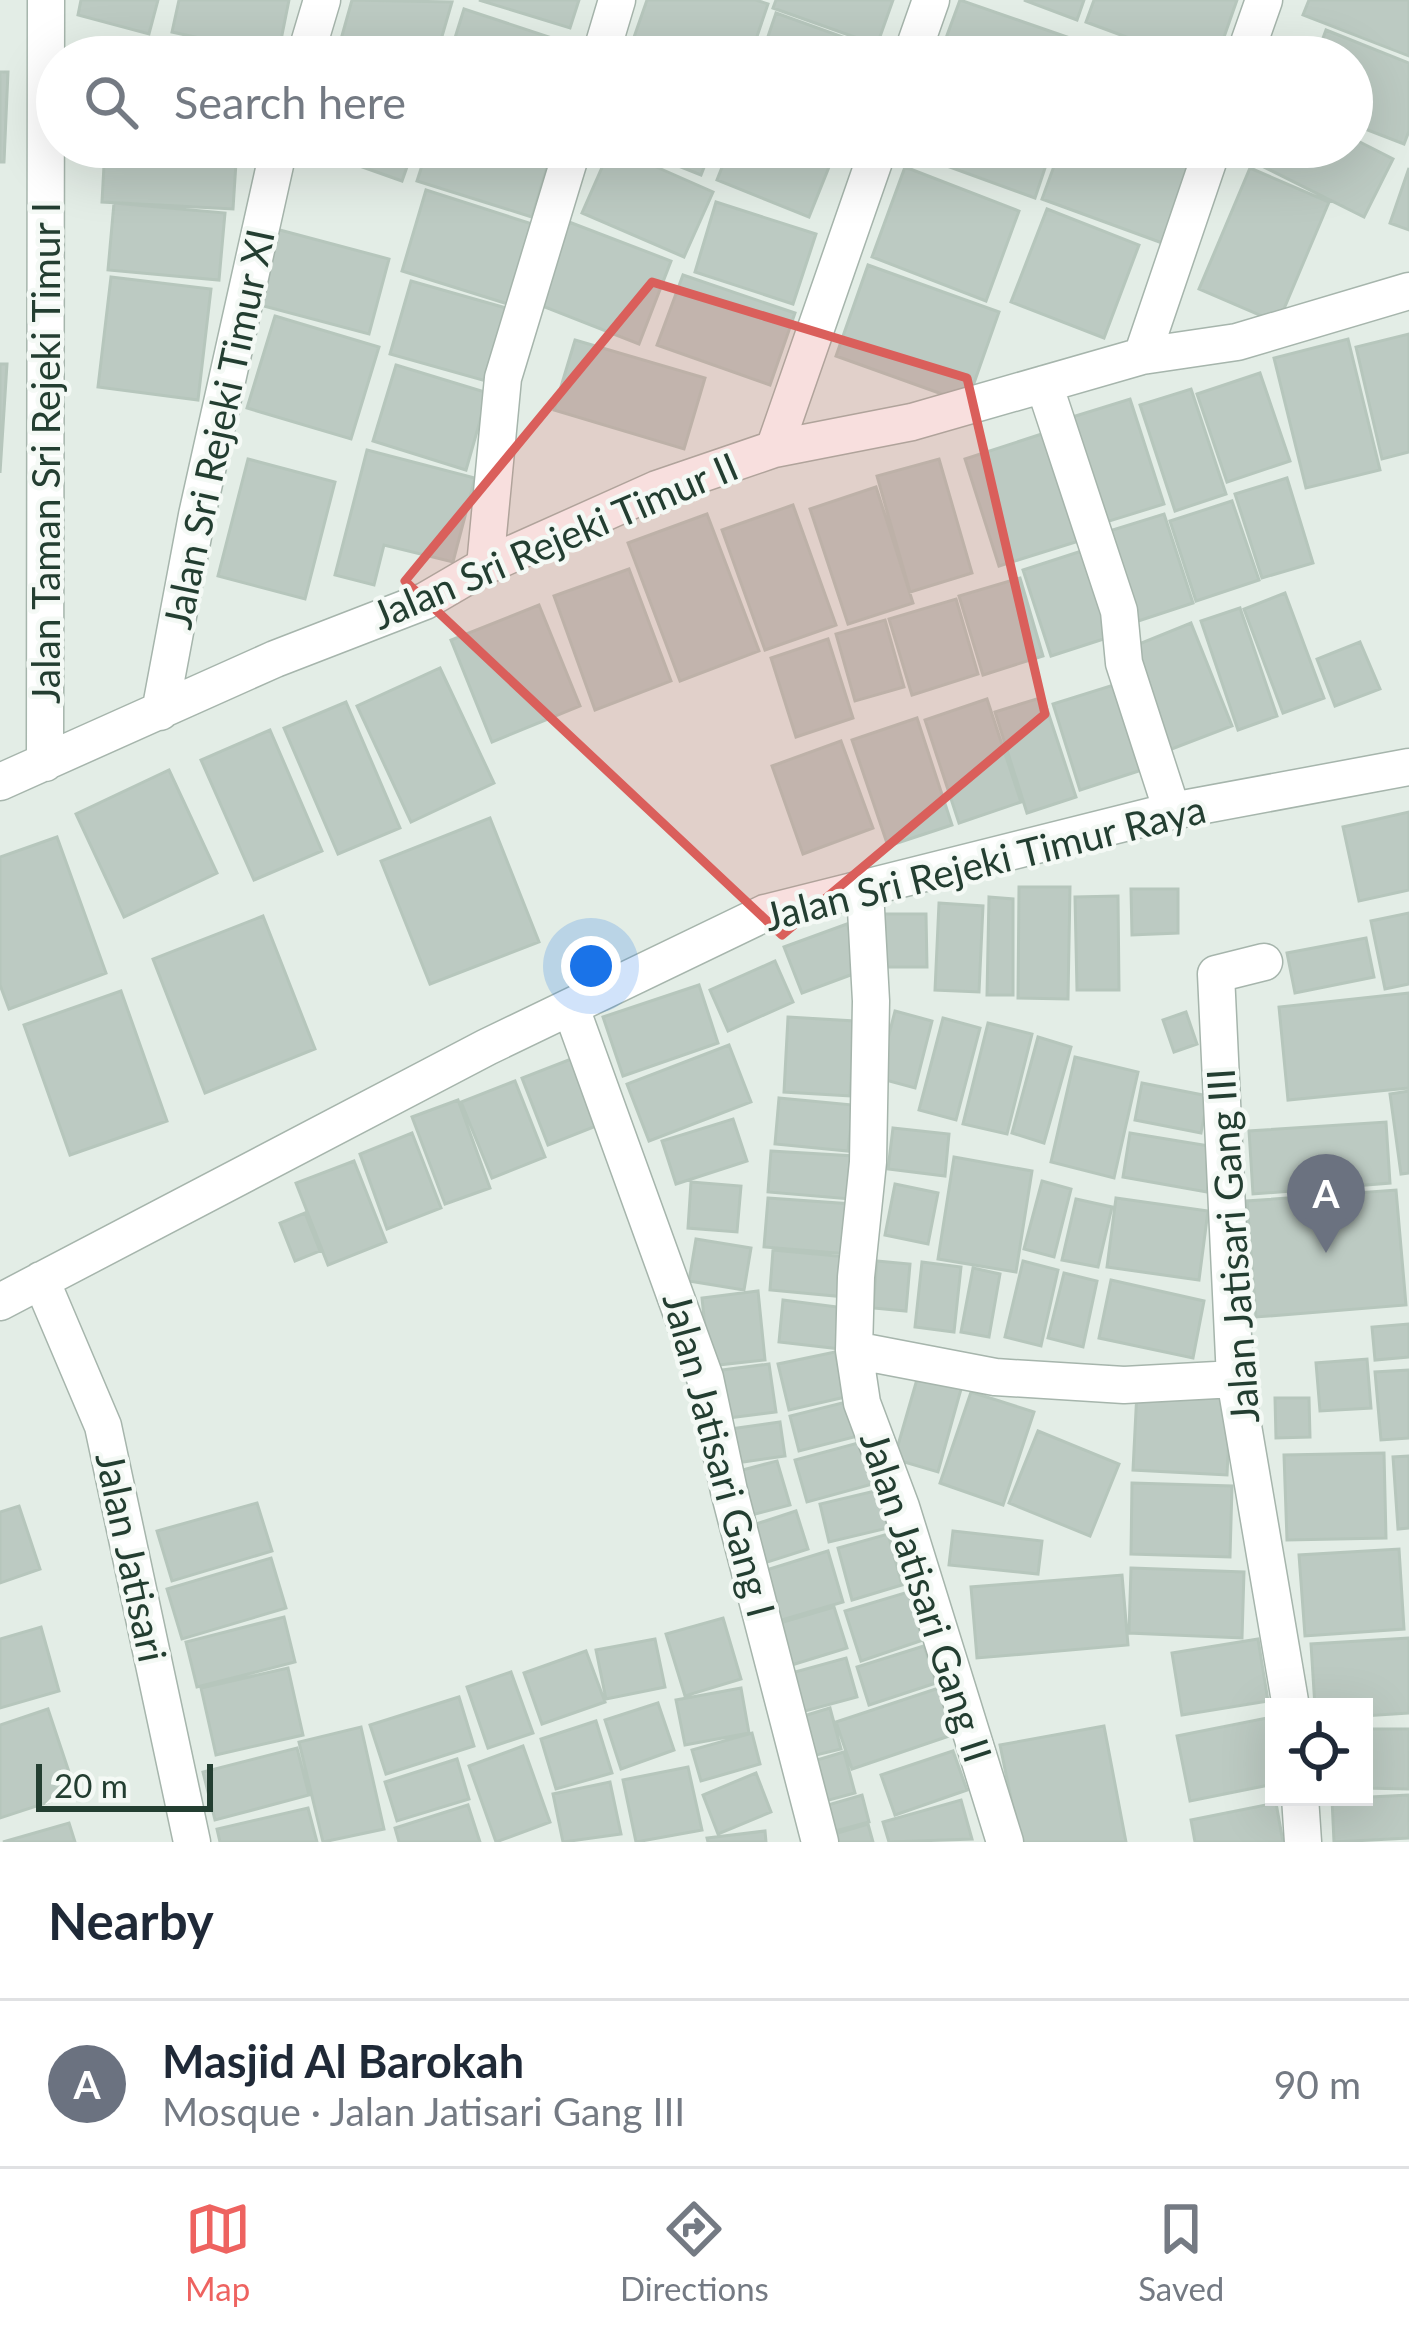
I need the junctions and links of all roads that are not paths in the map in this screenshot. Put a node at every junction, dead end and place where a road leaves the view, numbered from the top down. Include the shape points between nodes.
1 (46, 0) edge
2 (322, 0) edge
3 (616, 0) edge
4 (931, 0) edge
5 (1264, 0) edge
6 (46, 36) edge
7 (311, 36) edge
8 (605, 36) edge
9 (918, 36) edge
10 (1251, 36) edge
11 (46, 168) edge
12 (275, 168) edge
13 (567, 168) edge
14 (872, 168) edge
15 (1207, 168) edge
16 (1409, 291) edge
17 (1142, 356) junction
18 (1044, 384) junction
19 (773, 449) junction
20 (484, 566) junction
21 (160, 712) junction
22 (45, 763) junction
23 (1409, 767) edge
24 (0, 782) edge
25 (1172, 811) junction
26 (865, 891) junction
27 (1264, 962) dead end
28 (571, 1008) junction
29 (41, 1280) junction
30 (0, 1302) edge
31 (854, 1350) junction
32 (1235, 1379) junction
33 (1289, 1698) edge
34 (1301, 1806) edge
35 (192, 1842) edge
36 (820, 1842) edge
37 (1005, 1842) edge
38 (1304, 1842) edge

1 - 6 street, Jalan Taman Sri Rejeki Timur I
2 - 7 street
3 - 8 street
4 - 9 street
5 - 10 street
11 - 22 street, Jalan Taman Sri Rejeki Timur I
12 - 21 street, Jalan Sri Rejeki Timur XI
13 - 20 street via 503,378
14 - 19 street
15 - 17 street
16 - 17 street, Jalan Sri Rejeki Timur II via 1237,342
17 - 18 street, Jalan Sri Rejeki Timur II
18 - 19 street, Jalan Sri Rejeki Timur II via 912,422
18 - 25 street
19 - 20 street, Jalan Sri Rejeki Timur II via 657,489
20 - 21 street, Jalan Sri Rejeki Timur II via 424,601
21 - 22 street, Jalan Sri Rejeki Timur II
22 - 24 street, Jalan Sri Rejeki Timur II
23 - 25 street, Jalan Sri Rejeki Timur Raya
25 - 26 street, Jalan Sri Rejeki Timur Raya
26 - 28 street, Jalan Sri Rejeki Timur Raya via 766,913
26 - 31 street, Jalan Jatisari Gang II via 872,1001
27 - 32 street, Jalan Jatisari Gang III via 1216,974
28 - 29 street, Jalan Sri Rejeki Timur Raya
28 - 36 street, Jalan Jatisari Gang I via 706,1378
29 - 30 street, Jalan Sri Rejeki Timur Raya
29 - 35 street, Jalan Jatisari via 103,1426
31 - 32 street via 995,1377 1124,1385
31 - 37 street, Jalan Jatisari Gang II via 862,1403
32 - 33 street, Jalan Jatisari Gang III
34 - 38 street

